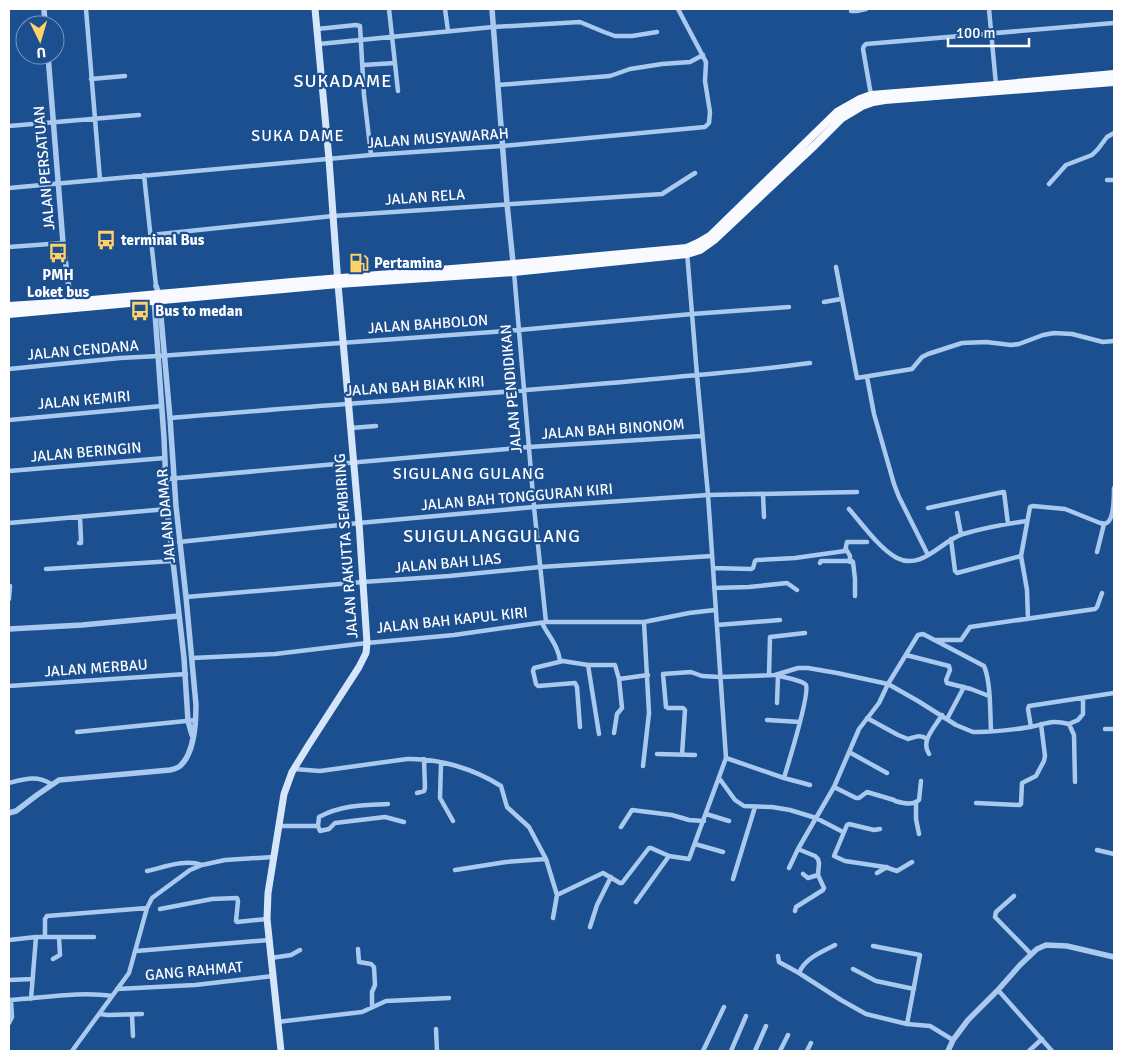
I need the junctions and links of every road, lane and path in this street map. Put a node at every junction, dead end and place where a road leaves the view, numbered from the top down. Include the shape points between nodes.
1 (86, 9) edge
2 (315, 9) edge
3 (389, 9) edge
4 (446, 9) edge
5 (492, 9) edge
6 (678, 9) edge
7 (866, 9) edge
8 (990, 9) edge
9 (850, 11) dead end
10 (1114, 23) edge
11 (494, 27) junction
12 (317, 29) junction
13 (448, 31) junction
14 (657, 32) dead end
15 (992, 34) junction
16 (392, 36) junction
17 (361, 40) junction
18 (319, 44) junction
19 (702, 55) junction
20 (394, 63) junction
21 (49, 65) edge
22 (363, 65) junction
23 (1114, 74) edge
24 (124, 76) dead end
25 (92, 79) junction
26 (1114, 82) edge
27 (498, 85) junction
28 (996, 85) junction
29 (398, 91) dead end
30 (871, 95) junction
31 (139, 115) dead end
32 (95, 118) junction
33 (53, 122) junction
34 (9, 126) edge
35 (1114, 133) edge
36 (502, 146) junction
37 (370, 155) junction
38 (329, 159) junction
39 (695, 173) dead end
40 (144, 176) junction
41 (100, 180) junction
42 (1107, 180) dead end
43 (1114, 180) edge
44 (58, 184) junction
45 (1049, 184) dead end
46 (9, 188) edge
47 (507, 204) junction
48 (333, 216) junction
49 (151, 236) junction
50 (63, 243) junction
51 (9, 247) edge
52 (687, 251) junction
53 (836, 267) dead end
54 (513, 268) junction
55 (338, 281) junction
56 (156, 295) junction
57 (841, 299) junction
58 (824, 302) dead end
59 (71, 305) junction
60 (9, 306) edge
61 (788, 307) dead end
62 (9, 314) edge
63 (692, 314) junction
64 (519, 330) junction
65 (1114, 341) edge
66 (344, 343) junction
67 (161, 356) junction
68 (810, 364) dead end
69 (9, 369) edge
70 (697, 375) junction
71 (867, 377) junction
72 (523, 390) junction
73 (349, 403) junction
74 (162, 406) junction
75 (170, 418) junction
76 (9, 420) edge
77 (376, 426) dead end
78 (351, 428) junction
79 (702, 436) junction
80 (168, 438) junction
81 (529, 447) junction
82 (165, 458) junction
83 (354, 463) junction
84 (9, 471) edge
85 (174, 477) junction
86 (167, 479) junction
87 (1114, 488) edge
88 (857, 492) dead end
89 (763, 494) junction
90 (708, 495) junction
91 (534, 507) junction
92 (928, 508) dead end
93 (167, 509) junction
94 (849, 509) dead end
95 (957, 513) dead end
96 (80, 517) junction
97 (764, 517) dead end
98 (1027, 521) junction
99 (9, 523) edge
100 (360, 523) junction
101 (1008, 524) junction
102 (1104, 524) junction
103 (961, 534) junction
104 (951, 539) junction
105 (180, 542) junction
106 (867, 542) dead end
107 (79, 543) dead end
108 (846, 550) junction
109 (1097, 552) dead end
110 (928, 555) junction
111 (712, 556) junction
112 (1021, 556) junction
113 (173, 561) junction
114 (850, 562) junction
115 (820, 563) dead end
116 (540, 567) junction
117 (713, 568) junction
118 (46, 569) dead end
119 (363, 582) junction
120 (10, 586) edge
121 (714, 588) junction
122 (797, 590) dead end
123 (1102, 593) dead end
124 (855, 596) dead end
125 (186, 598) junction
126 (9, 599) edge
127 (715, 610) junction
128 (179, 616) junction
129 (1028, 619) junction
130 (780, 620) dead end
131 (644, 622) junction
132 (544, 623) junction
133 (716, 625) junction
134 (9, 629) edge
135 (805, 633) dead end
136 (935, 640) junction
137 (367, 642) junction
138 (906, 655) junction
139 (192, 658) junction
140 (560, 662) junction
141 (588, 665) junction
142 (186, 674) junction
143 (648, 675) junction
144 (769, 675) junction
145 (776, 675) junction
146 (720, 677) junction
147 (619, 679) junction
148 (888, 684) junction
149 (9, 686) edge
150 (964, 687) junction
151 (1114, 693) edge
152 (989, 696) junction
153 (1083, 698) junction
154 (777, 702) dead end
155 (945, 717) junction
156 (867, 718) junction
157 (196, 720) junction
158 (767, 720) dead end
159 (188, 721) junction
160 (800, 722) junction
161 (1041, 724) junction
162 (1069, 724) junction
163 (580, 727) dead end
164 (1031, 727) junction
165 (1105, 729) dead end
166 (1114, 729) edge
167 (77, 732) dead end
168 (991, 732) junction
169 (614, 733) dead end
170 (598, 734) dead end
171 (193, 737) junction
172 (927, 739) junction
173 (849, 752) junction
174 (657, 754) dead end
175 (929, 754) dead end
176 (682, 755) junction
177 (695, 756) dead end
178 (726, 758) junction
179 (424, 759) junction
180 (441, 763) junction
181 (643, 766) dead end
182 (294, 769) junction
183 (886, 773) dead end
184 (719, 778) junction
185 (784, 778) junction
186 (921, 781) dead end
187 (9, 782) edge
188 (1075, 782) dead end
189 (51, 784) junction
190 (810, 785) dead end
191 (834, 787) junction
192 (417, 793) dead end
193 (976, 802) dead end
194 (916, 803) junction
195 (388, 804) dead end
196 (755, 806) junction
197 (9, 813) edge
198 (706, 814) junction
199 (816, 818) junction
200 (453, 821) dead end
201 (704, 821) junction
202 (729, 821) dead end
203 (404, 822) dead end
204 (278, 826) junction
205 (318, 826) junction
206 (621, 827) dead end
207 (880, 829) dead end
208 (843, 832) junction
209 (919, 834) dead end
210 (695, 844) junction
211 (798, 849) junction
212 (1097, 850) dead end
213 (723, 852) dead end
214 (1114, 854) edge
215 (669, 856) junction
216 (274, 857) junction
217 (546, 859) junction
218 (912, 862) dead end
219 (202, 865) junction
220 (887, 867) junction
221 (788, 868) dead end
222 (455, 870) dead end
223 (147, 872) dead end
224 (877, 873) dead end
225 (803, 874) dead end
226 (818, 875) junction
227 (611, 877) junction
228 (733, 879) dead end
229 (558, 895) junction
230 (1014, 896) dead end
231 (636, 902) dead end
232 (147, 908) junction
233 (160, 909) dead end
234 (795, 912) dead end
235 (553, 918) dead end
236 (267, 919) junction
237 (590, 927) dead end
238 (36, 937) junction
239 (45, 937) junction
240 (59, 937) junction
241 (94, 937) dead end
242 (9, 940) edge
243 (269, 940) junction
244 (835, 944) dead end
245 (873, 946) dead end
246 (358, 949) dead end
247 (300, 950) dead end
248 (136, 951) junction
249 (1030, 954) junction
250 (778, 956) dead end
251 (1114, 957) edge
252 (271, 958) junction
253 (53, 959) dead end
254 (853, 969) dead end
255 (799, 973) junction
256 (273, 976) junction
257 (33, 979) junction
258 (9, 980) edge
259 (117, 989) junction
260 (914, 989) junction
261 (998, 990) junction
262 (112, 996) junction
263 (449, 998) dead end
264 (31, 999) junction
265 (10, 1000) edge
266 (372, 1007) junction
267 (724, 1007) dead end
268 (100, 1014) junction
269 (142, 1014) dead end
270 (132, 1015) junction
271 (746, 1016) dead end
272 (277, 1022) junction
273 (9, 1023) edge
274 (907, 1024) junction
275 (766, 1026) dead end
276 (436, 1029) dead end
277 (788, 1035) dead end
278 (133, 1036) dead end
279 (953, 1040) junction
280 (1042, 1040) junction
281 (811, 1042) dead end
282 (72, 1051) edge
283 (281, 1051) edge
284 (437, 1051) edge
285 (703, 1051) edge
286 (730, 1051) edge
287 (755, 1051) edge
288 (780, 1051) edge
289 (807, 1051) edge
290 (948, 1051) edge
291 (1029, 1051) edge
292 (1052, 1051) edge

1 - 25 street
2 - 12 main road, JALAN RAKUTTA SEMBIRING
3 - 16 street
4 - 13 street
5 - 11 street, JALAN PENDIDIKAN
6 - 19 street
7 - 9 street
8 - 15 street
10 - 15 street
11 - 13 street
11 - 14 street via 581,22 614,36
11 - 27 street, JALAN PENDIDIKAN
12 - 17 street via 360,26
12 - 18 main road, JALAN RAKUTTA SEMBIRING
13 - 16 street
15 - 28 street
15 - 30 street via 866,44 863,49
16 - 17 street
16 - 20 street
17 - 18 street
17 - 22 street
18 - 38 main road, JALAN RAKUTTA SEMBIRING
19 - 27 street via 690,62 628,69 613,75
19 - 36 street, JALAN MUSYAWARAH via 706,64 704,77 710,112 707,125
20 - 22 street
20 - 29 street
21 - 33 street, JALAN PERSATUAN
22 - 37 street
23 - 28 highway
24 - 25 street
25 - 32 street
26 - 52 highway via 886,100 862,106 842,118 714,240 700,250
27 - 36 street, JALAN PENDIDIKAN
28 - 30 highway
30 - 52 highway via 837,112 710,236
31 - 32 street
32 - 33 street
32 - 41 street
33 - 34 street
33 - 44 street, JALAN PERSATUAN
35 - 45 street via 1092,155 1066,165
36 - 37 street, JALAN MUSYAWARAH
36 - 47 street, JALAN PENDIDIKAN
37 - 38 street, JALAN MUSYAWARAH
38 - 40 street, JALAN MUSYAWARAH
38 - 48 main road, JALAN RAKUTTA SEMBIRING
39 - 47 street, JALAN RELA via 662,194
40 - 41 street, JALAN MUSYAWARAH
40 - 49 street
41 - 44 street, JALAN MUSYAWARAH
42 - 43 street
44 - 46 street, JALAN MUSYAWARAH
44 - 50 street, JALAN PERSATUAN
47 - 48 street, JALAN RELA
47 - 54 street, JALAN PENDIDIKAN
48 - 49 street, JALAN RELA
48 - 55 main road, JALAN RAKUTTA SEMBIRING
49 - 56 street
50 - 51 street
50 - 59 street, JALAN PERSATUAN
52 - 54 highway
52 - 63 street
53 - 57 street
54 - 55 highway
54 - 64 street, JALAN PENDIDIKAN
55 - 56 highway
55 - 66 main road, JALAN RAKUTTA SEMBIRING
56 - 59 highway
56 - 67 street, JALAN DAMAR
57 - 58 street
57 - 71 street via 856,378
59 - 60 highway
59 - 62 highway
61 - 63 street, JALAN BAHBOLON
63 - 64 street, JALAN BAHBOLON
63 - 70 street
64 - 66 street, JALAN BAHBOLON
64 - 72 street, JALAN PENDIDIKAN
65 - 71 street via 1054,333 1011,345 962,343 922,357 912,369
66 - 67 street, JALAN BAHBOLON
66 - 73 main road, JALAN RAKUTTA SEMBIRING
67 - 69 street, JALAN CENDANA
67 - 74 street, JALAN DAMAR
67 - 75 street, JALAN DAMAR
68 - 70 street, JALAN BAH BIAK KIRI
70 - 72 street, JALAN BAH BIAK KIRI
70 - 79 street
71 - 110 street via 894,484
72 - 73 street, JALAN BAH BIAK KIRI
72 - 81 street, JALAN PENDIDIKAN
73 - 75 street, JALAN BAH BIAK KIRI
73 - 78 main road, JALAN RAKUTTA SEMBIRING
74 - 76 street, JALAN KEMIRI
74 - 80 street, JALAN DAMAR
75 - 80 street, JALAN DAMAR
77 - 78 street
78 - 83 main road, JALAN RAKUTTA SEMBIRING
79 - 81 street, JALAN BAH BINONOM
79 - 90 street
80 - 82 street, JALAN DAMAR
80 - 85 street, JALAN DAMAR
81 - 83 street, JALAN BAH BINONOM
81 - 91 street, JALAN PENDIDIKAN
82 - 84 street, JALAN BERINGIN
82 - 86 street, JALAN DAMAR
83 - 85 street, JALAN BAH BINONOM
83 - 100 main road, JALAN RAKUTTA SEMBIRING
85 - 86 street, JALAN BAH BINONOM
85 - 105 street, JALAN DAMAR
86 - 93 street, JALAN DAMAR
87 - 102 street via 1112,515
88 - 89 street, JALAN BAH TONGGURAN KIRI
89 - 90 street, JALAN BAH TONGGURAN KIRI
89 - 97 street
90 - 91 street, JALAN BAH TONGGURAN KIRI
90 - 111 street
91 - 100 street, JALAN BAH TONGGURAN KIRI
91 - 116 street, JALAN PENDIDIKAN
92 - 101 street via 1004,492
93 - 96 street
93 - 113 street, JALAN DAMAR
94 - 110 street via 898,559 908,561
95 - 103 street
96 - 99 street
96 - 107 street via 82,540
98 - 101 street
98 - 102 street via 1033,506 1065,509
98 - 112 street
100 - 105 street, JALAN BAH TONGGURAN KIRI
100 - 119 main road, JALAN RAKUTTA SEMBIRING
101 - 103 street
102 - 109 street
103 - 104 street
104 - 110 street
104 - 112 street via 957,572
105 - 125 street, JALAN DAMAR
106 - 108 street via 847,542
108 - 114 street
108 - 117 street via 758,560 751,569
111 - 116 street, JALAN BAH LIAS
111 - 117 street
112 - 129 street
113 - 118 street
113 - 128 street, JALAN DAMAR
114 - 115 street
114 - 124 street via 853,564
116 - 119 street, JALAN BAH LIAS
116 - 132 street, JALAN PENDIDIKAN
117 - 121 street
119 - 125 street, JALAN BAH LIAS
119 - 137 main road, JALAN RAKUTTA SEMBIRING
120 - 126 street
121 - 122 street via 787,583
121 - 127 street
123 - 129 street via 1095,609
125 - 139 street, JALAN DAMAR
127 - 131 street, JALAN BAH KAPUL KIRI
127 - 133 street
128 - 134 street
128 - 142 street, JALAN DAMAR
129 - 136 street via 970,627 961,640
130 - 133 street
131 - 132 street, JALAN BAH KAPUL KIRI
131 - 143 street
132 - 137 street, JALAN BAH KAPUL KIRI
132 - 140 street
133 - 146 street
135 - 144 street via 770,637
136 - 138 street via 918,635
136 - 152 street via 984,666
137 - 139 street, JALAN BAH KAPUL KIRI via 275,654
137 - 182 main road, JALAN RAKUTTA SEMBIRING via 359,667
138 - 148 street
138 - 150 street via 950,666 948,683
139 - 157 street, JALAN DAMAR
140 - 141 street
140 - 163 street via 534,668 536,684 575,683
141 - 147 street via 615,665
141 - 170 street
142 - 149 street, JALAN MERBAU
142 - 159 street, JALAN DAMAR
143 - 147 street
143 - 181 street via 649,716
144 - 145 street
144 - 146 street
145 - 148 street via 796,668 808,668
145 - 154 street
145 - 160 street via 803,682 806,686
146 - 176 street via 691,672 663,674 666,707 685,710
146 - 178 street
147 - 169 street via 622,708 617,714
148 - 155 street
148 - 156 street via 879,704
150 - 152 street
150 - 155 street
151 - 153 street
152 - 168 street
153 - 162 street via 1081,717
153 - 164 street via 1029,706
155 - 168 street via 973,732
155 - 172 street
156 - 172 street via 908,739 916,735
156 - 173 street
157 - 159 street
157 - 171 street, JALAN DAMAR
158 - 160 street
159 - 167 street
159 - 171 street, JALAN DAMAR
160 - 185 street
161 - 162 street via 1055,721
161 - 164 street
161 - 193 street via 1045,758 1036,776 1022,783 1022,804
162 - 188 street via 1074,735
164 - 168 street
165 - 166 street
171 - 189 street, JALAN DAMAR via 189,754 180,766 170,770 59,780
172 - 175 street via 925,747
173 - 183 street
173 - 191 street
174 - 176 street
176 - 177 street
178 - 184 street
178 - 185 street
179 - 180 street
179 - 182 street via 320,771
179 - 192 street via 425,788
180 - 200 street via 440,798
180 - 217 street via 460,767 500,785 507,807 527,825
182 - 204 main road, JALAN RAKUTTA SEMBIRING via 284,794
184 - 196 street via 736,802 746,807
184 - 198 street
185 - 190 street
186 - 194 street
187 - 189 street via 40,778
189 - 197 street, JALAN DAMAR
191 - 194 street via 857,798 867,792 902,803
191 - 199 street
194 - 209 street
195 - 205 street via 334,810 319,818
196 - 199 street via 790,810
196 - 228 street
198 - 201 street
198 - 202 street
199 - 208 street
199 - 211 street
201 - 206 street via 632,810
201 - 210 street
203 - 205 street via 384,817 335,823 329,830 320,831
204 - 205 street
204 - 216 main road, JALAN RAKUTTA SEMBIRING
207 - 208 street via 849,824
208 - 220 street via 834,856 845,861
210 - 213 street
210 - 215 street via 688,859
211 - 221 street
211 - 226 street via 818,859
212 - 214 street
215 - 227 street via 649,848 623,882
215 - 231 street
216 - 219 street
216 - 236 main road, JALAN RAKUTTA SEMBIRING
217 - 222 street
217 - 229 street
218 - 220 street via 898,871
219 - 223 street via 184,862
219 - 232 street via 152,898
220 - 224 street
225 - 226 street via 808,878
226 - 234 street via 824,889 796,907
227 - 229 street via 603,873
227 - 237 street
229 - 235 street
230 - 249 street via 996,912 996,917
232 - 239 street via 47,916
232 - 248 street
233 - 236 street via 212,899 237,898 237,922
236 - 243 main road, JALAN RAKUTTA SEMBIRING
238 - 239 street
238 - 242 street
238 - 257 street
239 - 240 street
240 - 241 street
240 - 253 street via 60,955
243 - 248 street
243 - 252 main road, JALAN RAKUTTA SEMBIRING
244 - 255 street via 805,962
245 - 260 street via 920,955
246 - 266 street via 359,962 374,967
247 - 252 street
248 - 259 street via 129,973
249 - 251 street via 1041,947 1054,945
249 - 261 street
250 - 255 street via 779,962
252 - 256 main road, JALAN RAKUTTA SEMBIRING
254 - 260 street via 876,981
255 - 274 street via 866,1014
256 - 259 street, GANG RAHMAT
256 - 272 main road, JALAN RAKUTTA SEMBIRING
257 - 258 street
257 - 264 street
259 - 262 street
260 - 274 street
261 - 279 street
261 - 280 street
262 - 264 street via 81,994
262 - 268 street
263 - 266 street via 386,1001
264 - 265 street
265 - 273 street via 12,1018
266 - 272 street via 362,1012
267 - 285 street
268 - 270 street
268 - 282 street
269 - 270 street
270 - 278 street
271 - 286 street
272 - 283 main road, JALAN RAKUTTA SEMBIRING
274 - 279 street via 932,1026
275 - 287 street
276 - 284 street
277 - 288 street
279 - 290 street
280 - 291 street
280 - 292 street
281 - 289 street

